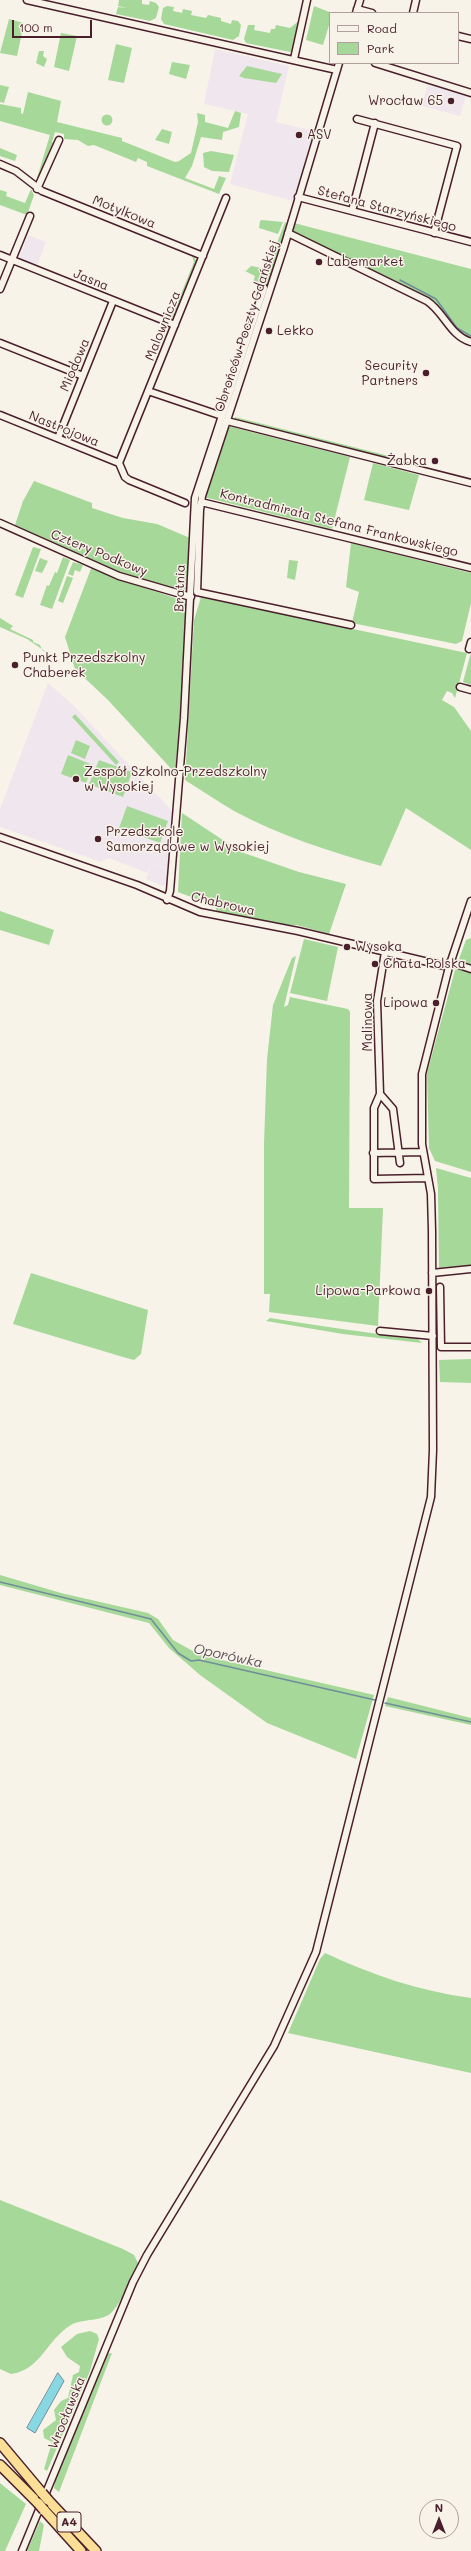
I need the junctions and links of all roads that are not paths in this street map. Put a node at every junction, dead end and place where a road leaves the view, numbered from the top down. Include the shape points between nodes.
1 (27, 0) edge
2 (307, 0) edge
3 (360, 0) edge
4 (416, 0) edge
5 (44, 2) edge
6 (356, 11) edge
7 (413, 12) edge
8 (459, 36) edge
9 (471, 39) edge
10 (294, 59) junction
11 (339, 64) edge
12 (378, 64) edge
13 (336, 69) junction
14 (471, 93) edge
15 (357, 119) dead end
16 (375, 123) junction
17 (59, 140) dead end
18 (0, 164) edge
19 (37, 188) junction
20 (298, 197) junction
21 (226, 198) dead end
22 (352, 211) junction
23 (30, 216) dead end
24 (288, 233) junction
25 (434, 233) junction
26 (471, 242) edge
27 (0, 255) edge
28 (203, 256) junction
29 (13, 260) junction
30 (264, 288) dead end
31 (0, 289) edge
32 (113, 301) junction
33 (175, 325) junction
34 (471, 342) edge
35 (0, 343) edge
36 (83, 376) junction
37 (148, 391) junction
38 (0, 415) edge
39 (222, 416) junction
40 (227, 421) junction
41 (58, 438) junction
42 (120, 463) junction
43 (471, 483) edge
44 (201, 502) junction
45 (185, 503) dead end
46 (0, 523) edge
47 (471, 568) edge
48 (191, 597) junction
49 (352, 625) dead end
50 (471, 642) edge
51 (469, 650) dead end
52 (460, 687) dead end
53 (471, 690) edge
54 (0, 837) edge
55 (167, 900) junction
56 (471, 901) edge
57 (385, 952) junction
58 (450, 963) junction
59 (471, 969) edge
60 (380, 1094) junction
61 (423, 1152) junction
62 (373, 1153) junction
63 (398, 1153) junction
64 (400, 1163) dead end
65 (428, 1178) junction
66 (471, 1269) edge
67 (432, 1273) junction
68 (440, 1286) dead end
69 (380, 1331) dead end
70 (433, 1339) junction
71 (471, 1347) edge
72 (0, 2443) edge
73 (0, 2465) edge
74 (43, 2502) junction
75 (22, 2551) edge
76 (82, 2551) edge
77 (96, 2551) edge

1 - 5 street
2 - 10 street
3 - 6 street
4 - 7 street
5 - 10 street
8 - 9 street
10 - 13 street
11 - 13 street, Obrońców Poczty Gdańskiej
12 - 14 street
13 - 20 street, Obrońców Poczty Gdańskiej
15 - 16 street
16 - 22 street
16 - 25 street via 457,146
17 - 19 street
18 - 19 street, Motylkowa via 19,173
19 - 28 street, Motylkowa
20 - 22 street, Stefana Starzyńskiego
20 - 24 street, Obrońców Poczty Gdańskiej
21 - 28 street, Malownicza
22 - 25 street, Stefana Starzyńskiego
23 - 29 street
24 - 34 street via 427,301 457,335
24 - 40 street, Obrońców Poczty Gdańskiej
25 - 26 street, Stefana Starzyńskiego
27 - 29 street, Jasna
28 - 33 street, Malownicza
29 - 31 street
29 - 32 street, Jasna
30 - 39 street, Bratnia
32 - 33 street, Jasna
32 - 36 street, Miodowa
33 - 37 street, Malownicza
35 - 36 street
36 - 41 street, Miodowa
37 - 39 street
37 - 42 street, Malownicza
38 - 41 street, Nastrojowa
39 - 48 street, Bratnia via 196,492
40 - 43 street
40 - 44 street, Obrońców Poczty Gdańskiej
41 - 42 street, Nastrojowa
42 - 45 street via 125,477 129,480
44 - 47 street, Kontradmirała Stefana Frankowskiego
44 - 49 street, Obrońców Poczty Gdańskiej via 197,592
46 - 48 street, Cztery Podkowy via 119,576
48 - 55 street, Bratnia via 184,718 170,891
50 - 51 street
52 - 53 street
54 - 55 street, Chabrowa via 136,885
55 - 57 street, Chabrowa via 214,916 281,928
56 - 58 street
57 - 58 street, Chabrowa
57 - 60 street, Malinowa via 377,1001
58 - 59 street, Chabrowa
58 - 61 street via 422,1074
60 - 62 street, Malinowa via 374,1108
60 - 63 street via 393,1109
61 - 63 street
61 - 65 street
62 - 63 street
62 - 65 street, Malinowa via 374,1180
63 - 64 street
65 - 67 street
66 - 67 street
67 - 70 street
68 - 71 street via 441,1347
69 - 70 street
70 - 74 street, Wrocławska via 431,1497 316,1952 274,2046 147,2255 112,2332
72 - 74 highway, A4
73 - 74 highway, A4
74 - 75 street
74 - 76 highway, A4
74 - 77 highway, A4

